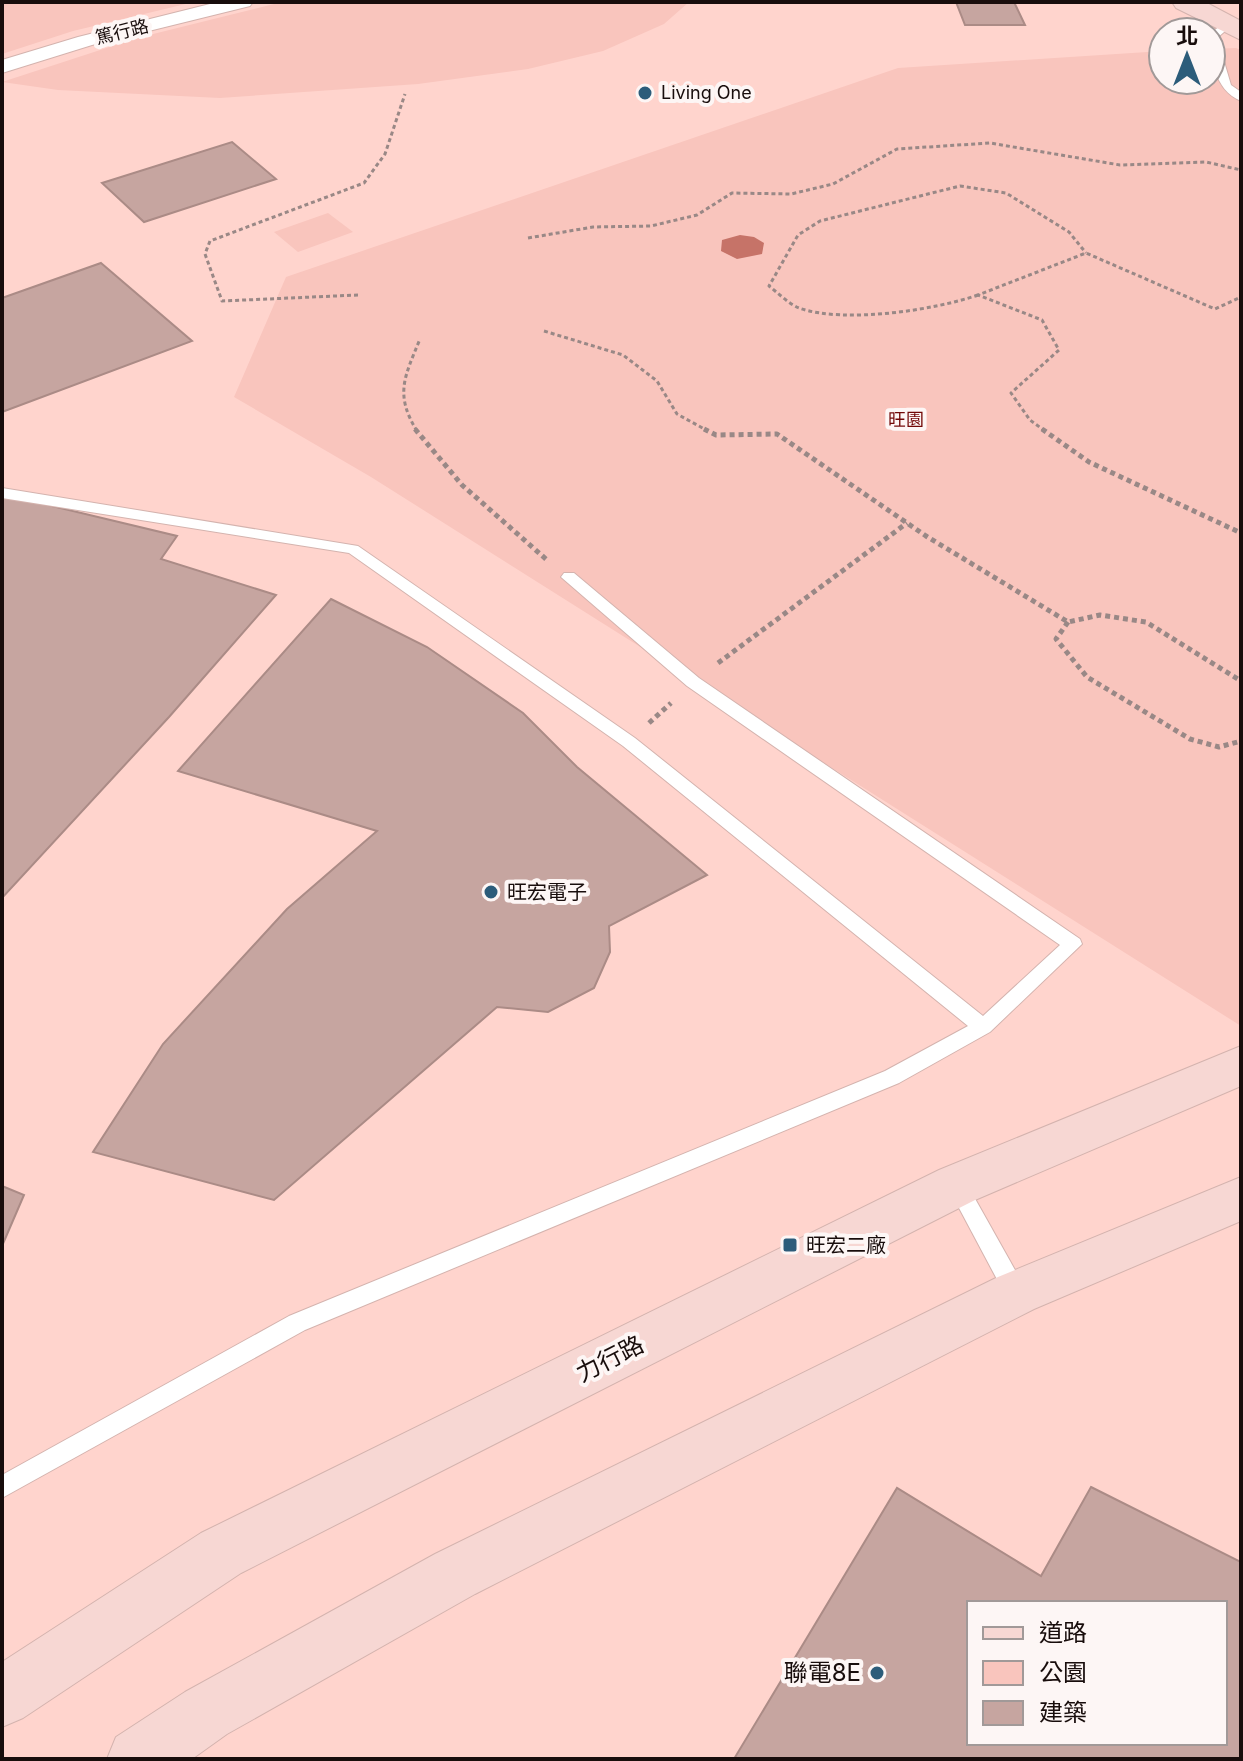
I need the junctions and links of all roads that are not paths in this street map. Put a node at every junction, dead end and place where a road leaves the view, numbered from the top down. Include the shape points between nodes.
1 (243, 2) edge
2 (1185, 2) edge
3 (1232, 18) edge
4 (2, 67) edge
5 (1241, 98) edge
6 (2, 493) edge
7 (569, 577) road end
8 (983, 1027) junction
9 (1241, 1065) edge
10 (957, 1185) junction
11 (1241, 1198) edge
12 (1016, 1293) junction
13 (2, 1487) edge
14 (2, 1697) edge
15 (138, 1759) edge

1 - 4 street, 篤行路
2 - 3 street
3 - 5 lane via 1211,37 1226,86
6 - 8 lane via 353,549 629,742
7 - 8 lane via 693,682 1073,944
8 - 13 lane via 892,1077 297,1323
9 - 10 street, 力行路
10 - 12 lane
10 - 14 street, 力行路 via 221,1553
11 - 12 street
12 - 15 street via 455,1574 206,1713

